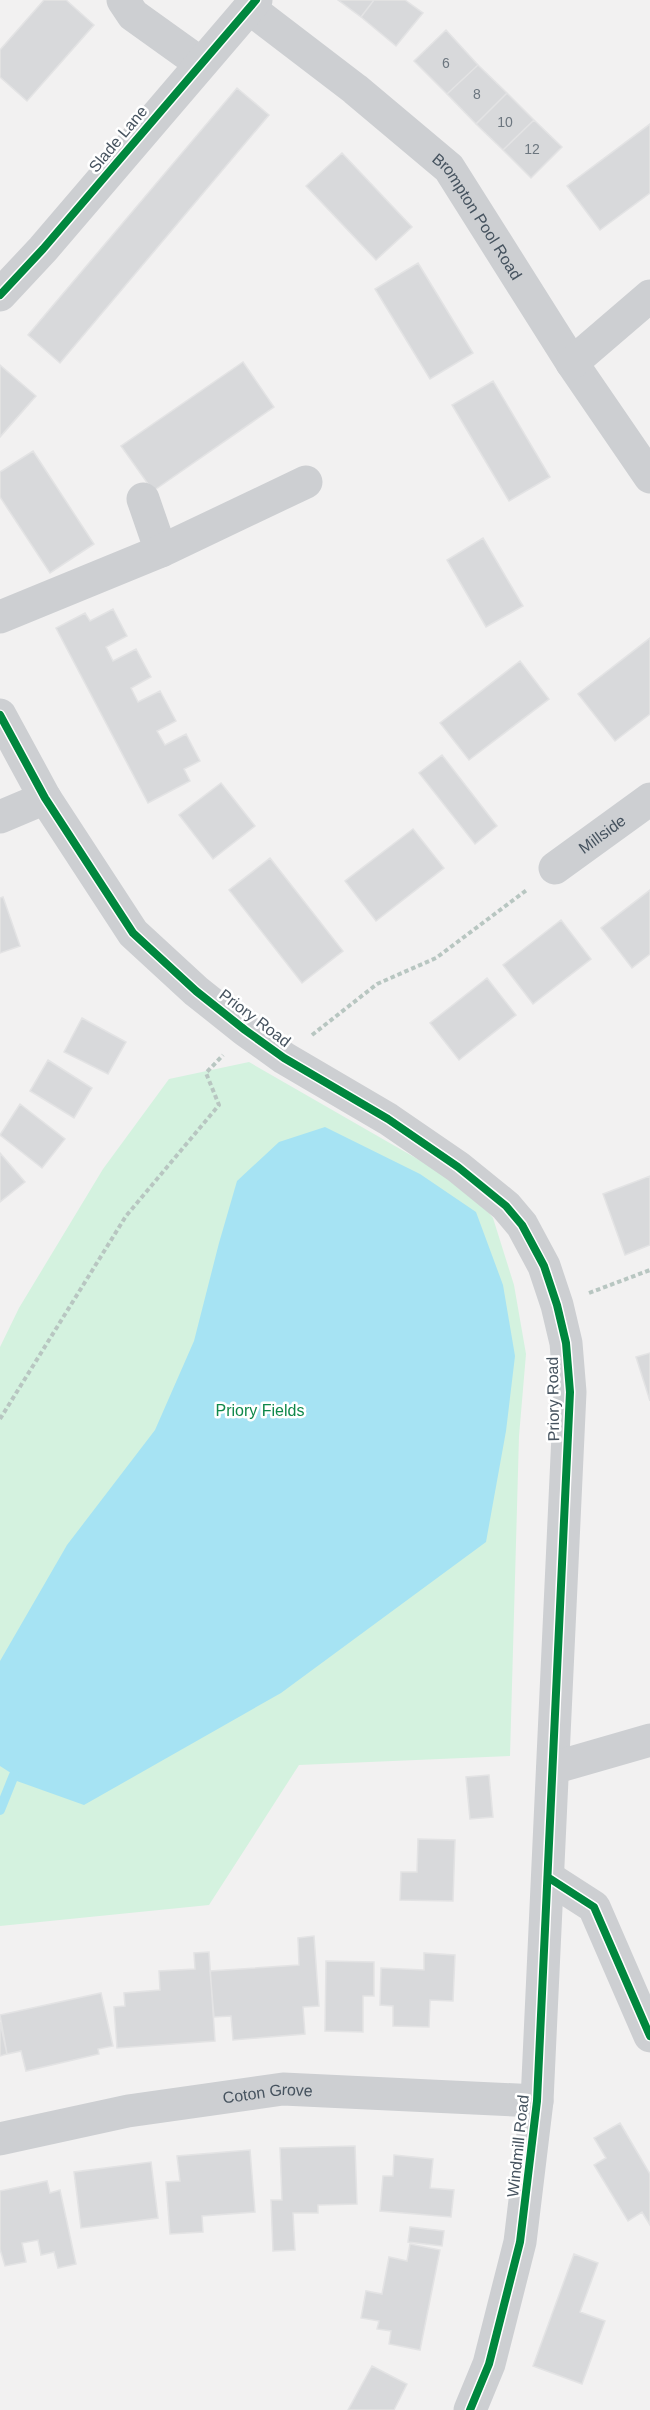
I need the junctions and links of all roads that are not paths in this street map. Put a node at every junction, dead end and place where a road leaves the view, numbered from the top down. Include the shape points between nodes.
1 (123, 0) edge
2 (252, 4) edge
3 (200, 63) junction
4 (0, 295) edge
5 (650, 296) edge
6 (572, 363) junction
7 (650, 477) edge
8 (306, 482) dead end
9 (143, 499) dead end
10 (161, 550) junction
11 (0, 617) edge
12 (0, 715) edge
13 (45, 798) junction
14 (650, 799) edge
15 (0, 817) edge
16 (555, 868) road end
17 (650, 1740) edge
18 (553, 1768) junction
19 (549, 1878) junction
20 (650, 2036) edge
21 (537, 2101) junction
22 (0, 2139) edge
23 (470, 2410) edge

1 - 3 street via 133,15
2 - 3 street, Slade Lane
2 - 6 street, Brompton Pool Road via 449,168
3 - 4 street, Slade Lane
5 - 6 street
6 - 7 street, Brompton Pool Road
8 - 10 street
9 - 10 street
10 - 11 street
12 - 13 street, Priory Road
13 - 15 street
13 - 18 street, Priory Road via 133,933 245,1030 458,1167 506,1206 522,1225 544,1266 566,1343 570,1392
14 - 16 street, Millside
17 - 18 street
18 - 19 street, Priory Road
19 - 20 street via 594,1907
19 - 21 street, Windmill Road
21 - 22 street, Coton Grove via 283,2089 128,2111
21 - 23 street, Windmill Road via 520,2242 489,2364

